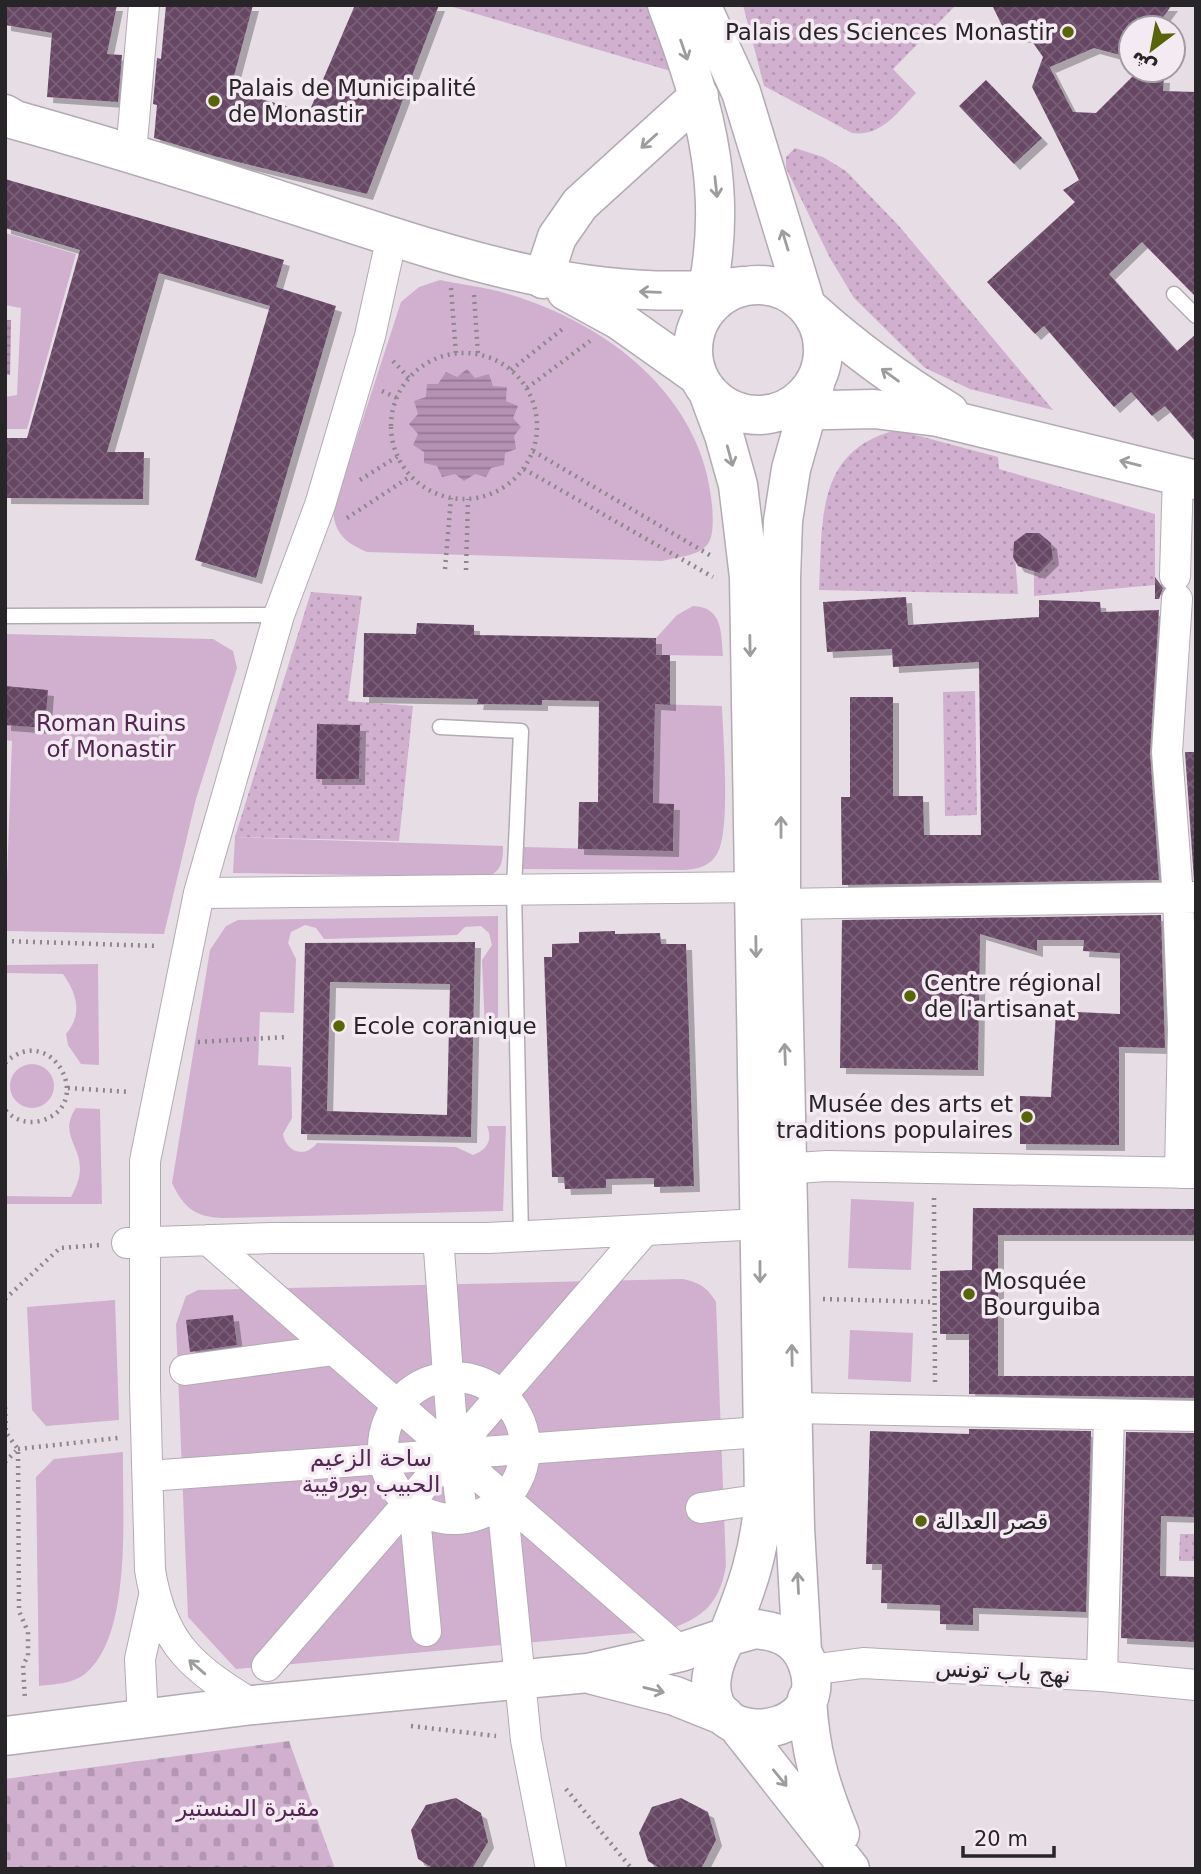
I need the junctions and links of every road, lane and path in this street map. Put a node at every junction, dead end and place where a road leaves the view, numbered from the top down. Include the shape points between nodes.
1 (144, 5) edge
2 (667, 5) edge
3 (701, 5) edge
4 (726, 5) edge
5 (741, 92) junction
6 (699, 96) junction
7 (5, 114) edge
8 (131, 153) junction
9 (392, 236) junction
10 (460, 255) junction
11 (543, 279) junction
12 (1174, 294) dead end
13 (717, 298) junction
14 (809, 307) junction
15 (606, 312) junction
16 (1196, 316) edge
17 (456, 354) junction
18 (478, 355) junction
19 (511, 370) junction
20 (703, 384) junction
21 (527, 388) junction
22 (801, 401) junction
23 (969, 424) junction
24 (533, 451) junction
25 (524, 469) junction
26 (411, 476) junction
27 (1187, 478) edge
28 (451, 498) junction
29 (468, 499) junction
30 (306, 545) junction
31 (445, 569) dead end
32 (466, 570) dead end
33 (731, 577) junction
34 (5, 615) edge
35 (279, 615) junction
36 (440, 727) dead end
37 (514, 889) junction
38 (199, 893) junction
39 (772, 893) junction
40 (1187, 897) edge
41 (5, 941) edge
42 (162, 946) dead end
43 (287, 1037) dead end
44 (169, 1043) junction
45 (5, 1063) edge
46 (68, 1088) junction
47 (159, 1094) junction
48 (5, 1110) edge
49 (934, 1168) junction
50 (774, 1169) junction
51 (1188, 1173) edge
52 (775, 1223) junction
53 (645, 1230) junction
54 (521, 1237) junction
55 (438, 1238) junction
56 (208, 1240) junction
57 (136, 1242) junction
58 (5, 1299) edge
59 (818, 1299) dead end
60 (934, 1302) junction
61 (334, 1350) junction
62 (185, 1370) dead end
63 (451, 1378) junction
64 (503, 1396) junction
65 (397, 1405) junction
66 (5, 1407) edge
67 (793, 1408) junction
68 (936, 1411) junction
69 (1109, 1415) junction
70 (1196, 1416) edge
71 (761, 1432) junction
72 (137, 1437) junction
73 (524, 1449) junction
74 (18, 1450) junction
75 (453, 1453) junction
76 (385, 1459) junction
77 (5, 1462) edge
78 (148, 1476) junction
79 (503, 1499) junction
80 (764, 1499) junction
81 (412, 1505) junction
82 (701, 1508) dead end
83 (463, 1518) junction
84 (154, 1596) junction
85 (426, 1631) dead end
86 (727, 1637) junction
87 (681, 1652) junction
88 (267, 1666) dead end
89 (807, 1673) junction
90 (588, 1674) junction
91 (1102, 1676) junction
92 (521, 1680) junction
93 (1196, 1685) edge
94 (25, 1701) dead end
95 (253, 1705) junction
96 (143, 1720) junction
97 (731, 1721) junction
98 (5, 1736) edge
99 (561, 1783) dead end
100 (551, 1869) edge
101 (632, 1869) edge
102 (852, 1869) edge

1 - 8 street
2 -> 6 main road
3 - 5 main road
4 - 5 main road
14 -> 5 main road
6 -> 11 main road via 580,204 557,237
6 -> 13 main road via 717,198
7 - 8 main road
8 - 9 main road
9 - 10 main road
9 - 30 street via 370,336
10 - 11 main road
10 - 17 path
10 - 18 path
13 -> 11 main road
11 - 15 main road
12 - 16 lane
13 - 14 main road via 776,286
13 - 20 main road via 692,346
14 - 22 main road via 819,324 824,354
23 -> 14 main road via 897,381
15 - 19 path
15 - 20 main road
15 - 21 path
17 - 18 path
17 - 26 path via 423,366 397,398 392,437
18 - 19 path
19 - 21 path
20 - 22 main road via 723,405 742,413 762,415
20 -> 33 main road via 738,485
21 - 24 path via 536,419
22 - 23 main road
39 -> 22 main road via 783,521
27 -> 23 main road
24 - 25 path
24 - 33 path
25 - 29 path via 505,487
25 - 33 path
26 - 28 path via 429,491
26 - 30 path
27 - 40 street via 1167,752
28 - 29 path
28 - 31 path
29 - 32 path
30 - 35 street
33 -> 39 main road
34 - 35 lane
35 - 38 street
36 - 37 lane via 521,732
37 - 38 street
37 - 39 street
37 - 54 lane
38 - 44 street
39 - 40 street
39 - 50 main road
40 - 51 street via 1183,1029
41 - 42 path
43 - 44 path
44 - 47 street
45 - 46 path via 14,1055 32,1051 50,1056 64,1069
46 - 47 path
46 - 48 path via 63,1105 49,1118 31,1123
47 - 57 street via 145,1161
49 - 50 street
49 - 51 street
49 - 60 path
50 - 52 main road
52 - 53 street
67 -> 52 main road
52 -> 71 main road
53 - 54 street
53 - 64 street
54 - 55 street
55 - 56 street
55 - 63 street
56 - 57 street
56 - 61 street
57 - 58 path via 61,1248
57 - 72 street
59 - 60 path
60 - 68 path
61 - 62 street
61 - 65 street
63 - 64 street via 480,1382
63 - 65 street via 415,1389
63 - 75 street
64 - 73 street via 516,1412
64 - 75 street
65 - 75 street
65 - 76 street via 387,1424
66 - 74 path via 6,1433
67 - 68 street
89 -> 67 main road via 795,1528
68 - 69 street
69 - 70 street
69 - 91 street
71 - 73 street
71 - 80 main road
72 - 74 path
72 - 78 street
73 - 75 street
73 - 79 street via 517,1482
74 - 77 path
74 - 94 path via 19,1611 28,1632 28,1656 23,1665
75 - 76 street
75 - 79 street
75 - 81 street
75 - 83 street
76 - 78 street
76 - 81 street via 396,1489
78 - 84 street
79 - 83 street via 481,1514
79 - 87 street
79 - 92 street
80 - 82 street
80 - 86 main road via 752,1577
81 - 83 street via 433,1516
81 - 85 street
81 - 88 street
95 -> 84 street via 191,1664
84 - 96 street via 140,1659
86 - 87 main road
86 - 89 main road via 755,1629 773,1630 789,1638
86 - 97 main road via 714,1659 709,1683 717,1707
87 - 90 main road
89 - 91 street, نهج باب تونس via 863,1662
89 - 97 main road via 799,1713 786,1724 753,1730
89 - 102 main road via 809,1734 817,1777
90 - 92 main road
90 -> 97 main road via 675,1696
91 - 93 street, نهج باب تونس
92 - 95 main road
92 - 100 street via 526,1740
95 - 96 main road
96 - 98 main road
97 -> 102 main road
99 - 101 path

